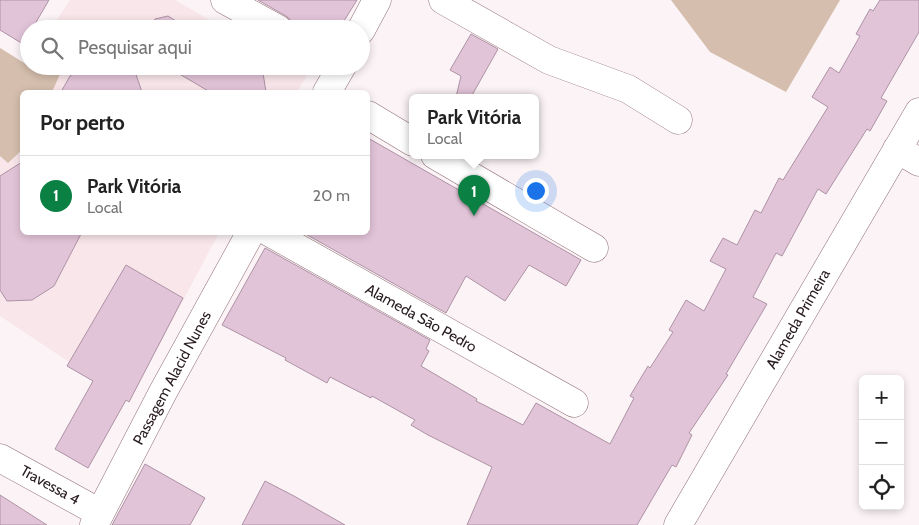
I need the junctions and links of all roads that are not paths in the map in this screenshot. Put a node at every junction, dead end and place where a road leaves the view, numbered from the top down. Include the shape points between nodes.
1 (225, 0) edge
2 (377, 0) edge
3 (443, 0) edge
4 (262, 20) edge
5 (366, 20) edge
6 (337, 75) edge
7 (329, 90) edge
8 (919, 112) edge
9 (370, 116) edge
10 (678, 120) dead end
11 (409, 140) edge
12 (908, 155) edge
13 (442, 159) edge
14 (249, 235) edge
15 (273, 235) edge
16 (594, 248) dead end
17 (574, 403) dead end
18 (0, 458) edge
19 (97, 519) edge
20 (678, 525) edge

1 - 4 street
2 - 5 street
3 - 10 street via 549,60 628,89
6 - 7 street
8 - 12 street, Alameda Primeira
9 - 11 street
12 - 20 street, Alameda Primeira
13 - 16 street
14 - 19 street, Passagem Alacid Nunes
15 - 17 street, Alameda São Pedro
18 - 19 street, Travessa 4

